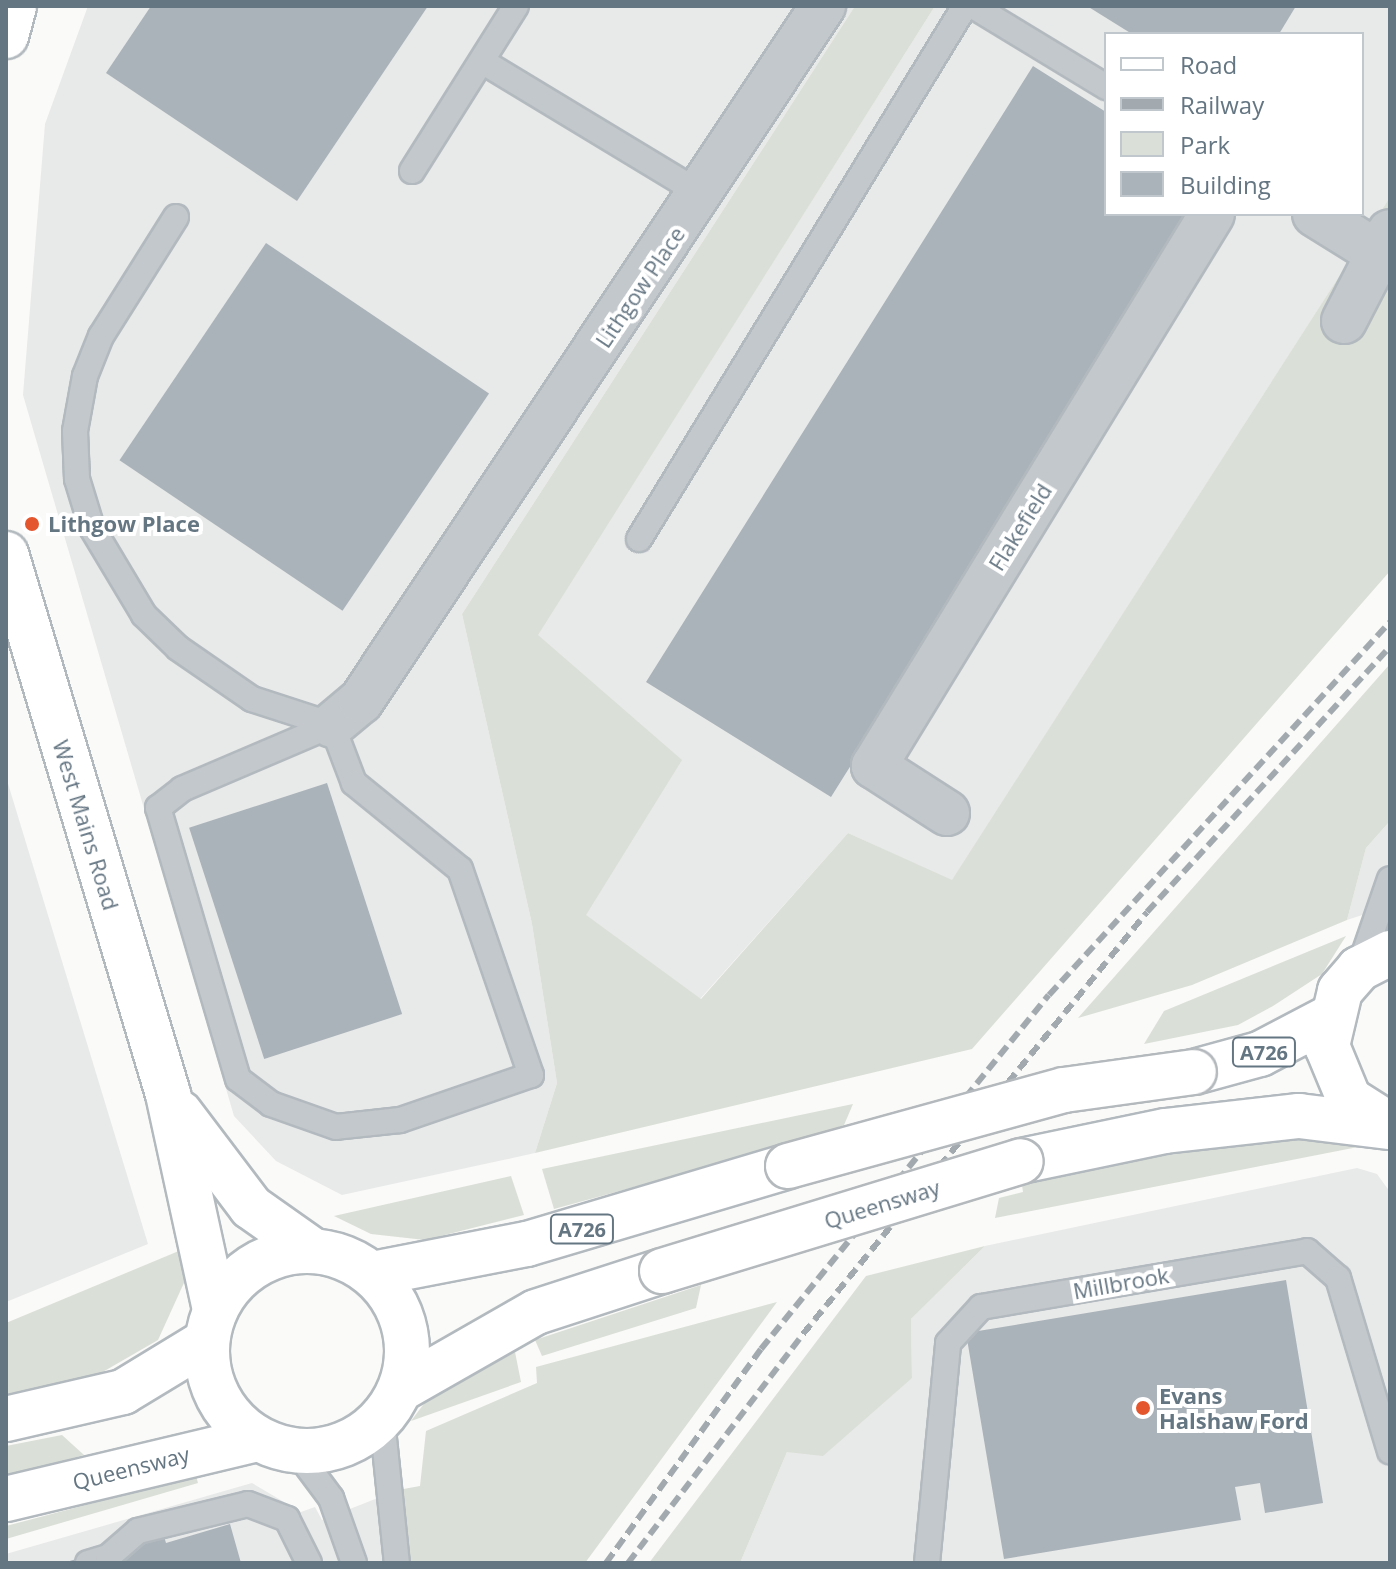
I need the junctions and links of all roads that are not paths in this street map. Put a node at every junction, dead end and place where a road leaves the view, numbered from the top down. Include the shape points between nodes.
1 (14, 6) edge
2 (516, 6) edge
3 (823, 6) edge
4 (965, 6) edge
5 (973, 6) edge
6 (6, 36) edge
7 (485, 63) junction
8 (1104, 86) edge
9 (412, 171) dead end
10 (703, 195) junction
11 (1211, 216) edge
12 (1320, 216) edge
13 (176, 217) dead end
14 (1383, 242) edge
15 (1344, 321) dead end
16 (639, 539) dead end
17 (6, 554) edge
18 (18, 644) edge
19 (332, 725) junction
20 (947, 813) dead end
21 (1390, 879) edge
22 (1375, 961) edge
23 (1329, 1018) junction
24 (168, 1094) junction
25 (1390, 1126) edge
26 (312, 1250) junction
27 (372, 1274) junction
28 (211, 1325) junction
29 (391, 1404) junction
30 (6, 1419) edge
31 (276, 1445) junction
32 (1390, 1451) edge
33 (6, 1499) edge
34 (88, 1563) edge
35 (309, 1563) edge
36 (354, 1563) edge
37 (397, 1563) edge
38 (927, 1563) edge

1 - 6 main road
2 - 7 lane
3 - 10 street, Lithgow Place
4 - 16 lane
5 - 8 lane
7 - 9 lane
7 - 10 lane
10 - 19 street, Lithgow Place via 361,701
11 - 20 street, Flakefield via 874,766
12 - 14 street
13 - 19 lane via 101,336 85,376 77,467 92,528 144,615 178,648 252,699
14 - 15 street
17 - 18 main road, West Mains Road
18 - 24 main road, West Mains Road
19 - 19 lane via 182,789 158,808 238,1079 271,1104 336,1127 400,1120 531,1075 460,869 354,783
21 - 22 lane
22 - 23 main road
23 - 25 main road, A726 via 1333,1074 1349,1099
23 - 27 main road, A726, bridge via 1260,1054 1194,1072 1052,1093 527,1244
24 - 26 main road, West Mains Road via 251,1207
24 - 28 main road, West Mains Road
25 - 29 main road, Queensway / A726, bridge via 1299,1116 1165,1131 1021,1161 526,1316
26 - 27 main road
26 - 28 main road via 255,1265
27 - 29 main road via 395,1301 407,1336
28 - 30 main road via 123,1392
28 - 31 main road via 218,1398
29 - 31 main road, A726 via 334,1449
29 - 37 lane
31 - 33 main road, Queensway / A726
31 - 36 lane via 331,1498
32 - 38 lane, Millbrook via 1338,1278 1307,1251 981,1307 948,1343
34 - 35 lane via 108,1557 138,1531 248,1504 287,1519

